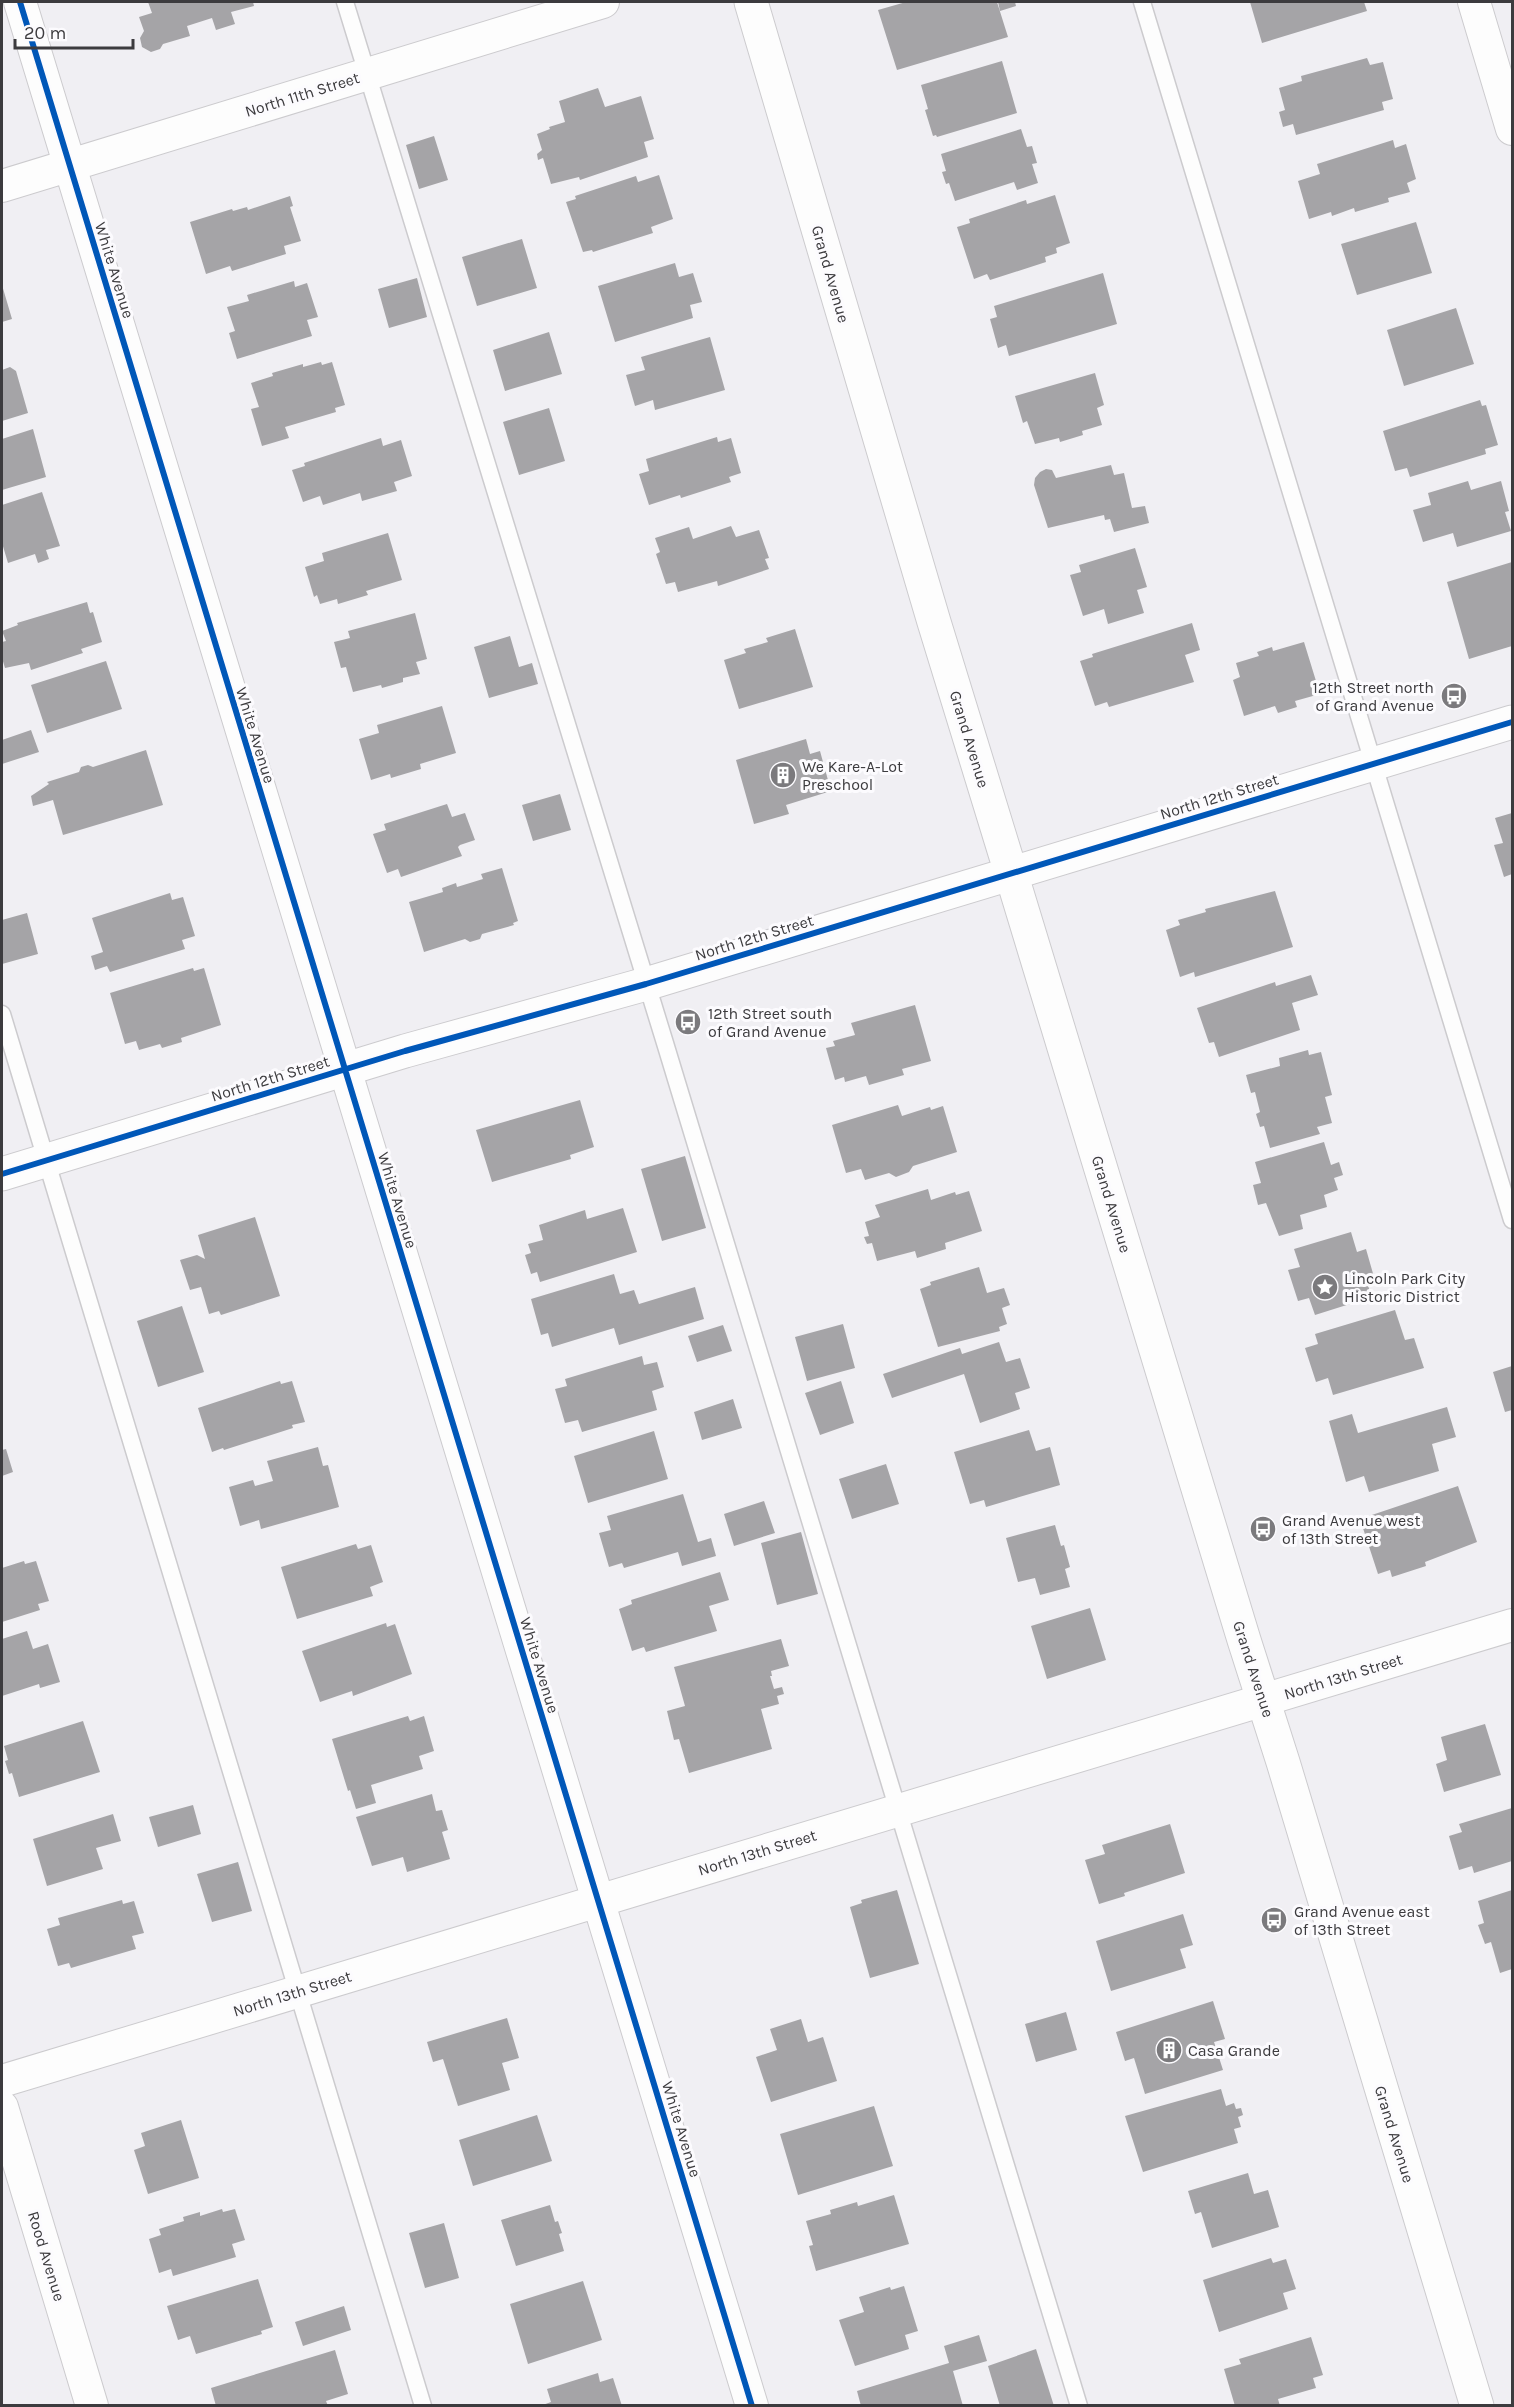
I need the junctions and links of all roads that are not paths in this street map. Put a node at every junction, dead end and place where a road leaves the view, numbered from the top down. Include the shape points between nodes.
1 (20, 2) edge
2 (345, 2) edge
3 (603, 2) edge
4 (751, 2) edge
5 (1142, 2) edge
6 (1474, 2) edge
7 (369, 74) junction
8 (1512, 129) edge
9 (69, 166) junction
10 (2, 186) edge
11 (1512, 722) edge
12 (1374, 764) junction
13 (1011, 873) junction
14 (646, 984) junction
15 (2, 1014) edge
16 (344, 1070) junction
17 (46, 1160) junction
18 (2, 1174) edge
19 (1512, 1220) edge
20 (1512, 1624) edge
21 (1264, 1700) junction
22 (899, 1809) junction
23 (597, 1900) junction
24 (298, 1990) junction
25 (2, 2081) edge
26 (2, 2108) edge
27 (92, 2406) edge
28 (423, 2406) edge
29 (752, 2406) edge
30 (1079, 2406) edge
31 (1477, 2406) edge

1 - 9 street, White Avenue
2 - 7 lane
3 - 7 street, North 11th Street
4 - 13 main road, Grand Avenue
5 - 12 lane
6 - 8 street
7 - 9 street, North 11th Street
7 - 14 lane
9 - 10 street, North 11th Street
9 - 16 street, White Avenue
11 - 12 main road, North 12th Street
12 - 13 main road, North 12th Street
12 - 19 lane
13 - 14 main road, North 12th Street
13 - 21 main road, Grand Avenue
14 - 16 main road, North 12th Street
14 - 22 lane
15 - 17 lane
16 - 17 main road, North 12th Street
16 - 23 street, White Avenue
17 - 18 main road, North 12th Street
17 - 24 lane
20 - 21 street, North 13th Street
21 - 22 street, North 13th Street
21 - 31 main road, Grand Avenue
22 - 23 street, North 13th Street
22 - 30 lane
23 - 24 street, North 13th Street
23 - 29 street, White Avenue
24 - 25 street, North 13th Street
24 - 28 lane
26 - 27 street, Rood Avenue

